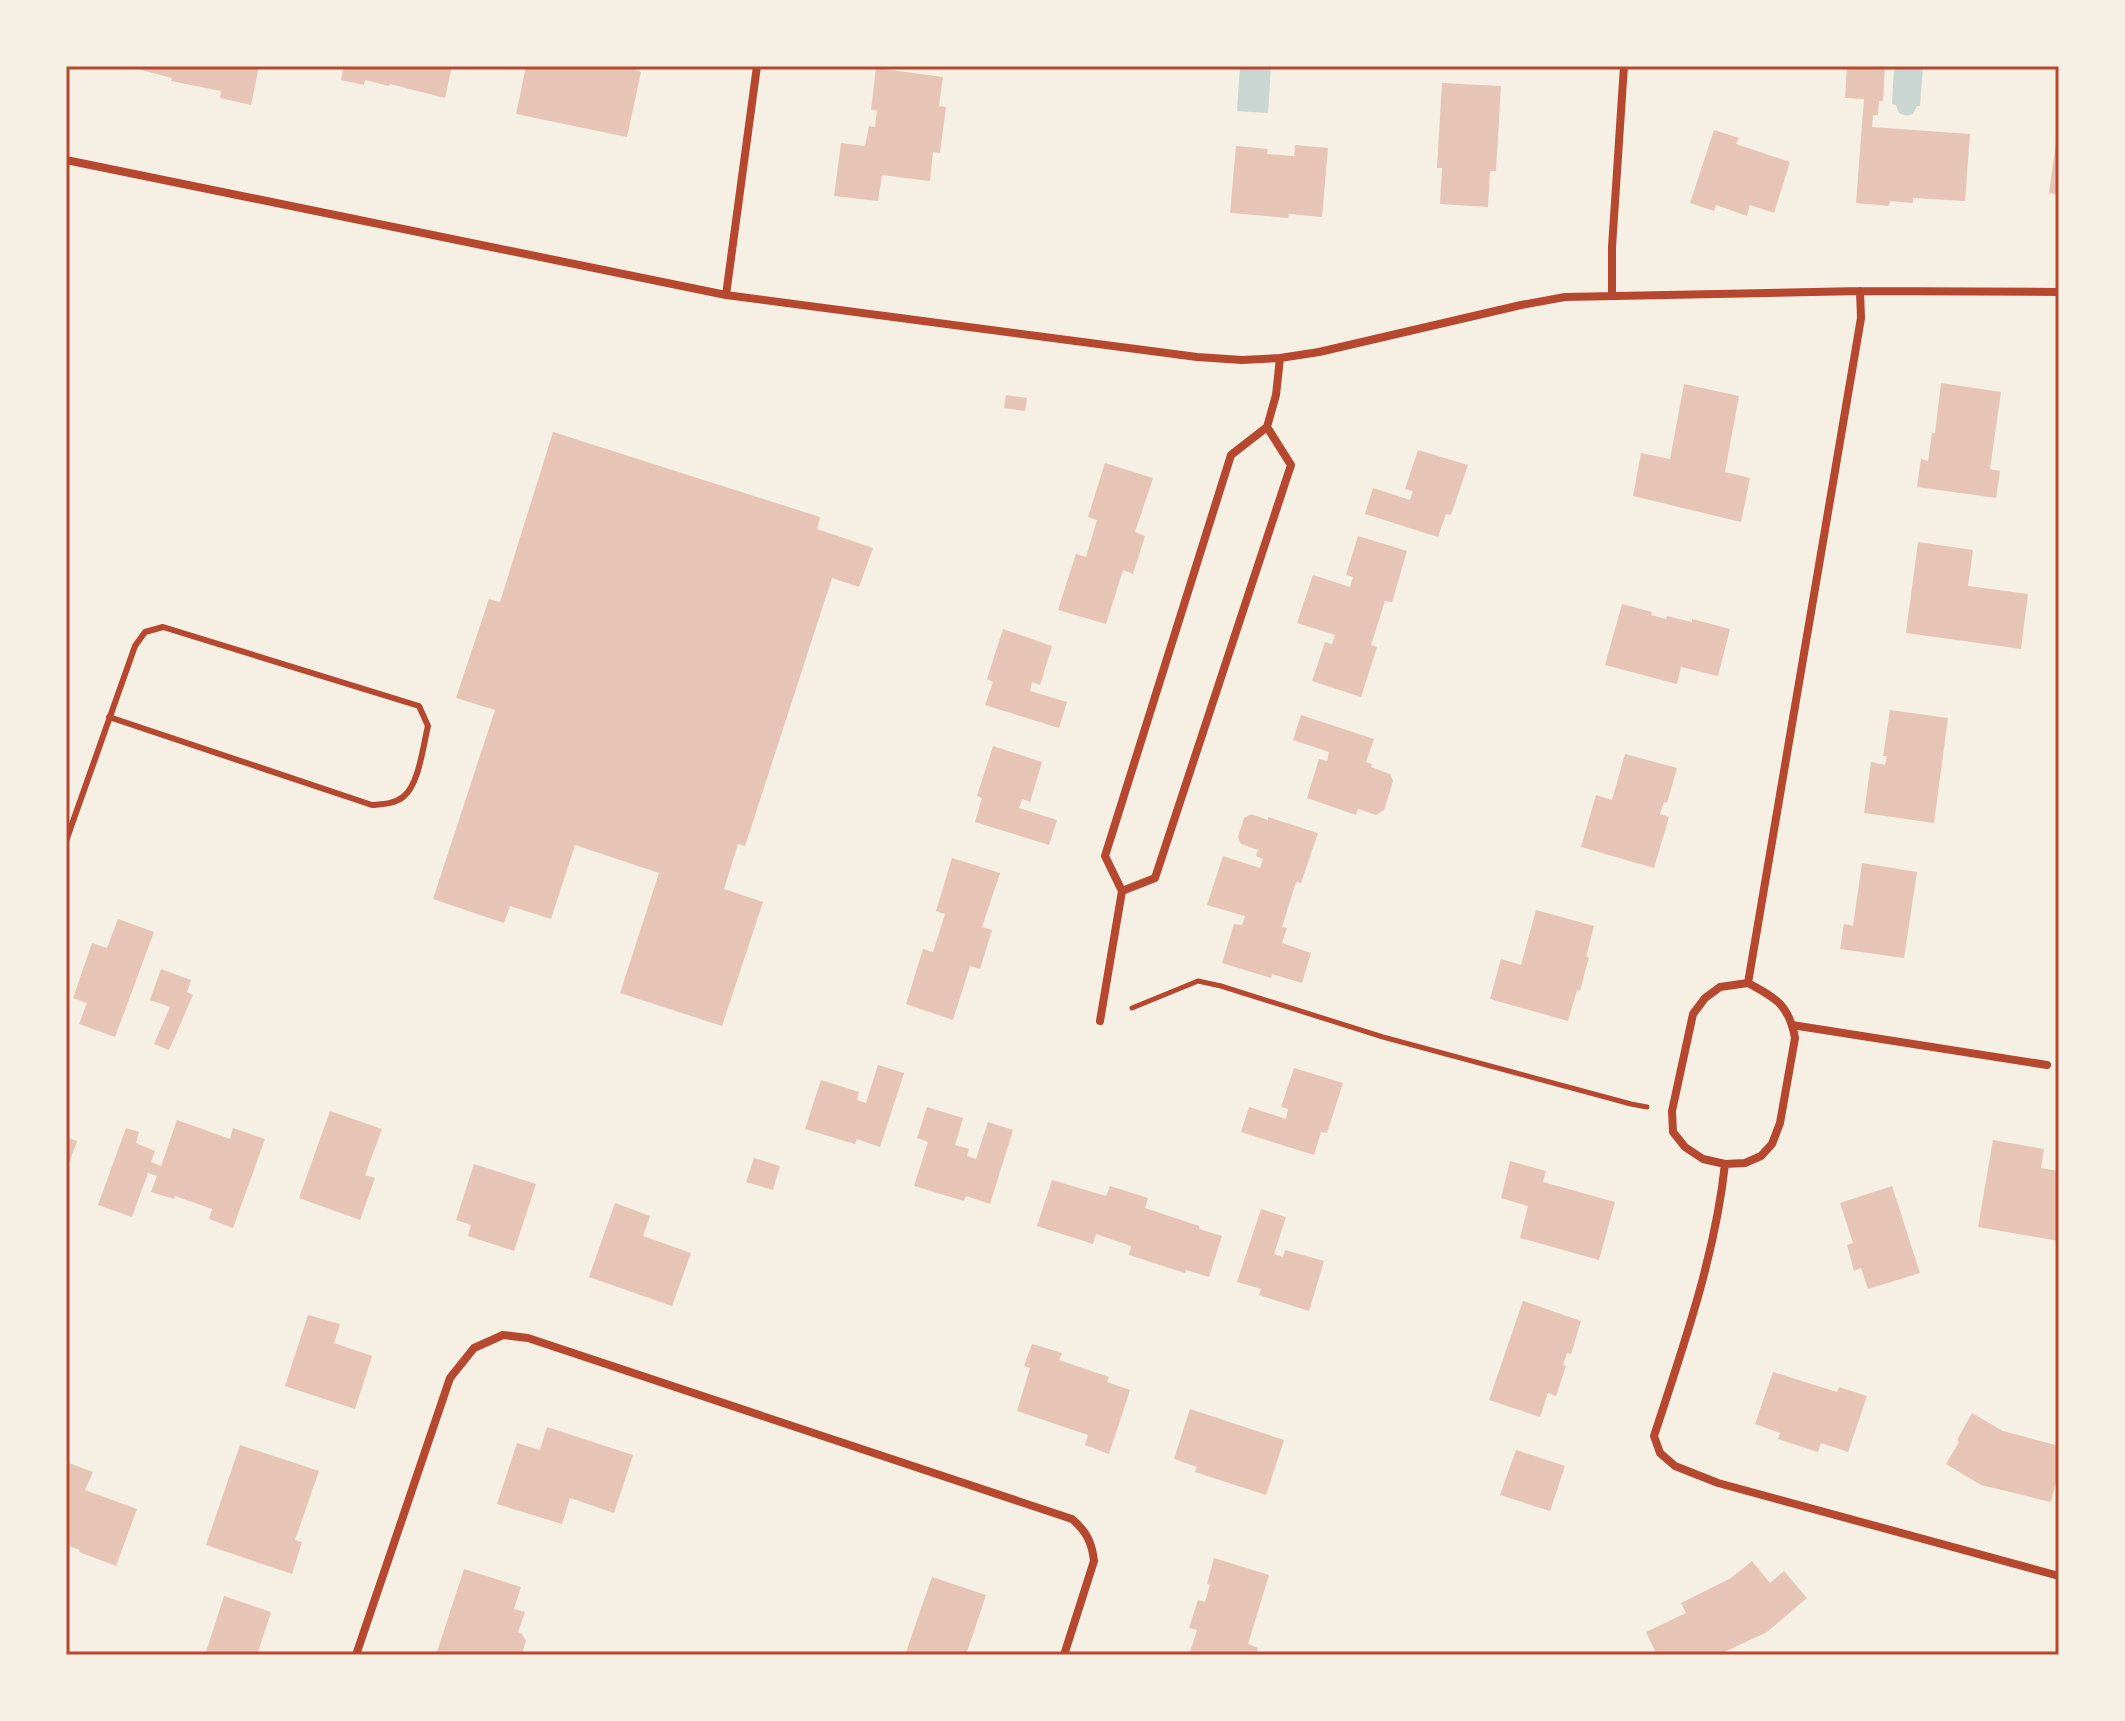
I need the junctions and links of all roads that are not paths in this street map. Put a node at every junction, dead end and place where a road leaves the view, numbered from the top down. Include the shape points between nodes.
1 (757, 66) edge
2 (1624, 66) edge
3 (66, 160) edge
4 (1860, 291) junction
5 (2059, 292) edge
6 (726, 295) junction
7 (1612, 295) junction
8 (1280, 358) junction
9 (1267, 427) junction
10 (109, 717) junction
11 (66, 841) edge
12 (1122, 891) junction
13 (1748, 983) junction
14 (1100, 1021) road end
15 (1792, 1025) junction
16 (2047, 1065) dead end
17 (1725, 1164) junction
18 (2059, 1576) edge
19 (356, 1655) edge
20 (1064, 1655) edge

1 - 6 street
2 - 7 street
3 - 6 street
4 - 5 street
4 - 7 street
4 - 13 street via 1861,318
6 - 8 street via 1197,357
7 - 8 street via 1536,302
8 - 9 street
9 - 12 street via 1231,455 1114,826 1105,856
9 - 12 street via 1291,465 1155,878
10 - 10 lane via 135,646 145,632 163,627 419,706 428,726 413,785 391,803 372,805
10 - 11 lane
12 - 14 street
13 - 15 street via 1786,1008
13 - 17 street via 1720,987 1693,1014 1672,1111 1673,1132 1685,1147 1703,1159
15 - 16 street
15 - 17 street via 1795,1038 1772,1144 1745,1163
17 - 18 street via 1692,1321 1654,1436 1660,1453 1675,1466 1718,1483
19 - 20 street via 450,1378 474,1348 503,1335 528,1338 1072,1519 1089,1538 1094,1561

